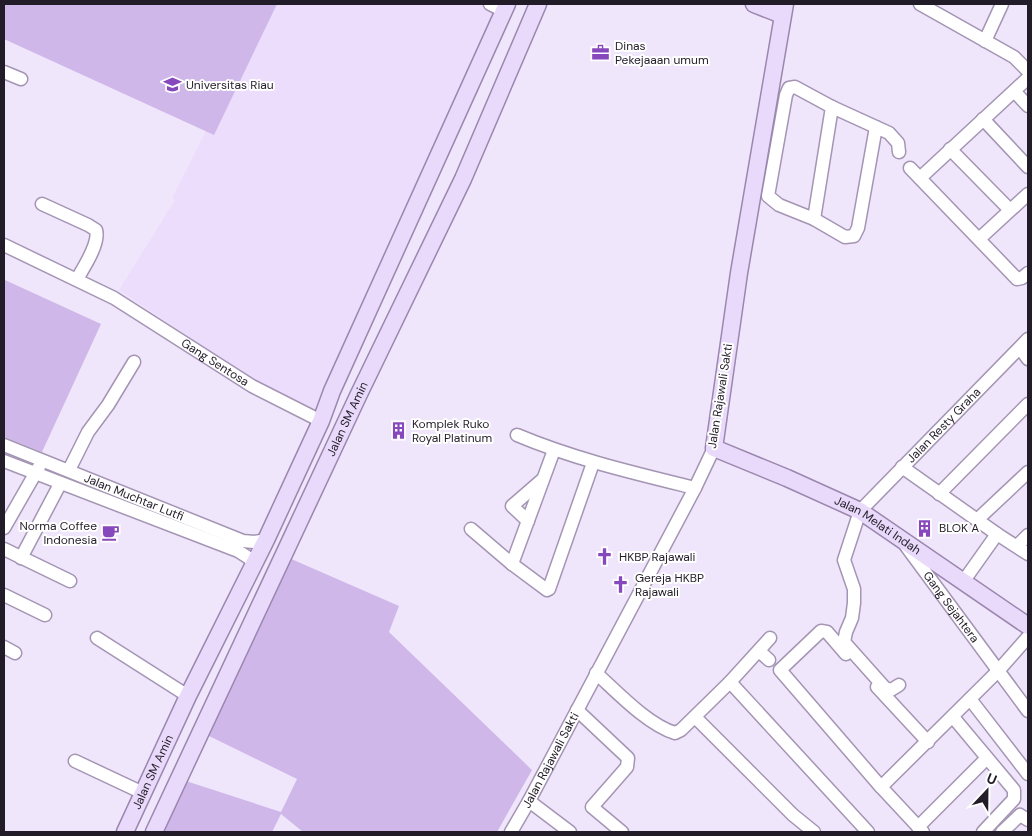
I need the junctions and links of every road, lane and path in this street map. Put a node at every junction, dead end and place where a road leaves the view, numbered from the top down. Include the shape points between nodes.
1 (538, 4) edge
2 (754, 4) edge
3 (922, 4) edge
4 (1002, 4) edge
5 (501, 6) edge
6 (784, 9) edge
7 (985, 41) junction
8 (1028, 71) edge
9 (4, 72) edge
10 (1028, 78) edge
11 (21, 80) dead end
12 (1015, 92) junction
13 (1028, 106) edge
14 (832, 107) junction
15 (983, 119) junction
16 (876, 127) junction
17 (768, 149) junction
18 (950, 149) junction
19 (899, 152) dead end
20 (1028, 167) edge
21 (910, 168) dead end
22 (920, 178) junction
23 (1028, 194) edge
24 (42, 204) dead end
25 (1010, 210) junction
26 (814, 219) junction
27 (979, 239) junction
28 (4, 246) edge
29 (1028, 272) edge
30 (77, 279) junction
31 (1024, 344) edge
32 (1028, 359) edge
33 (134, 362) dead end
34 (1028, 404) edge
35 (321, 421) junction
36 (517, 436) dead end
37 (4, 445) edge
38 (714, 448) junction
39 (554, 450) junction
40 (43, 460) junction
41 (4, 461) edge
42 (593, 462) junction
43 (902, 467) junction
44 (69, 470) junction
45 (1028, 472) edge
46 (36, 474) junction
47 (544, 478) junction
48 (60, 484) junction
49 (694, 488) junction
50 (939, 494) junction
51 (860, 511) junction
52 (978, 519) junction
53 (528, 521) junction
54 (4, 528) edge
55 (471, 529) dead end
56 (997, 534) junction
57 (1028, 535) edge
58 (266, 540) junction
59 (904, 543) junction
60 (1017, 546) junction
61 (4, 549) edge
62 (1028, 554) edge
63 (22, 558) junction
64 (512, 564) junction
65 (254, 565) junction
66 (70, 581) dead end
67 (962, 582) junction
68 (4, 595) edge
69 (45, 615) dead end
70 (1028, 626) edge
71 (1028, 637) edge
72 (97, 638) dead end
73 (770, 638) dead end
74 (759, 651) junction
75 (769, 660) dead end
76 (998, 671) junction
77 (596, 673) junction
78 (200, 674) junction
79 (730, 682) junction
80 (222, 683) junction
81 (899, 685) dead end
82 (188, 696) junction
83 (970, 699) junction
84 (577, 710) junction
85 (1028, 710) edge
86 (953, 716) junction
87 (695, 717) junction
88 (928, 742) junction
89 (987, 758) junction
90 (75, 761) dead end
91 (1028, 774) edge
92 (882, 787) junction
93 (143, 793) junction
94 (529, 801) junction
95 (1028, 820) edge
96 (921, 830) edge
97 (124, 832) edge
98 (154, 832) edge
99 (511, 832) edge
100 (570, 832) edge
101 (622, 832) edge
102 (814, 832) edge
103 (868, 832) edge
104 (984, 832) edge
105 (1002, 832) edge

1 - 80 main road, Jalan SM Amin via 463,179
2 - 6 main road
3 - 7 street
4 - 7 street
5 - 35 main road, Jalan SM Amin
6 - 17 main road, Jalan Rajawali Sakti
7 - 8 street via 1014,57
9 - 11 street
10 - 12 street
12 - 13 street
12 - 15 street
14 - 16 street
14 - 17 street via 795,87 789,88
14 - 26 street
15 - 18 street
15 - 20 street
16 - 19 street via 894,138
16 - 26 street via 854,236 846,237
17 - 26 street via 768,196 779,205
17 - 38 main road, Jalan Rajawali Sakti via 739,273
18 - 22 street
18 - 25 street
21 - 22 street
22 - 27 street
23 - 25 street
24 - 30 street via 96,230 96,243
25 - 27 street
27 - 29 street via 1018,279
28 - 30 street, Gang Sentosa
30 - 35 street, Gang Sentosa via 114,298 252,386
31 - 32 street
31 - 43 street, Jalan Resty Graha
33 - 44 street via 88,432
34 - 50 street
35 - 58 main road, Jalan SM Amin
36 - 39 street
37 - 40 street, Jalan Muchtar Lutfi
38 - 49 street, Jalan Rajawali Sakti
38 - 51 main road, Jalan Melati Indah
39 - 42 street
39 - 47 street
40 - 44 street, Jalan Muchtar Lutfi
40 - 46 street
41 - 46 street, Jalan Muchtar Lutfi
42 - 49 street
42 - 64 street via 550,588 547,590
43 - 50 street
43 - 51 street, Jalan Resty Graha
44 - 58 street, Jalan Muchtar Lutfi via 243,541
45 - 52 street
46 - 48 street, Jalan Muchtar Lutfi
46 - 54 street
47 - 53 street
47 - 53 street via 512,506
48 - 63 street
48 - 65 street, Jalan Muchtar Lutfi via 238,551
49 - 77 street, Jalan Rajawali Sakti
50 - 52 street
51 - 59 main road, Jalan Melati Indah
51 - 81 street via 844,560 854,589 854,603 844,642 885,688 892,690
52 - 56 street
53 - 64 street
55 - 64 street
56 - 60 street
56 - 67 street
57 - 60 street
58 - 65 main road, Jalan SM Amin
59 - 67 main road, Jalan Melati Indah
59 - 76 street, Gang Sejahtera
60 - 62 street
61 - 63 street
63 - 66 street
65 - 78 main road, Jalan SM Amin
67 - 70 main road, Jalan Melati Indah
68 - 69 street
71 - 76 street
72 - 82 street
73 - 74 street
74 - 75 street
74 - 79 street
76 - 83 street
76 - 85 street, Gang Sejahtera
77 - 84 street, Jalan Rajawali Sakti
77 - 87 street via 664,730 674,733
78 - 80 main road
78 - 82 main road, Jalan SM Amin
79 - 87 street
79 - 103 street
80 - 98 main road, Jalan SM Amin
82 - 93 main road, Jalan SM Amin
83 - 86 street
83 - 91 street
84 - 94 street, Jalan Rajawali Sakti
84 - 101 street via 628,758 627,767 592,807
86 - 88 street
86 - 89 street
87 - 102 street
88 - 92 street
88 - 92 street via 825,631 820,632 780,670
89 - 96 street
89 - 104 street via 1015,794
90 - 93 street
92 - 96 street
93 - 97 main road, Jalan SM Amin
94 - 99 street, Jalan Rajawali Sakti
94 - 100 street
95 - 105 street via 1020,814

